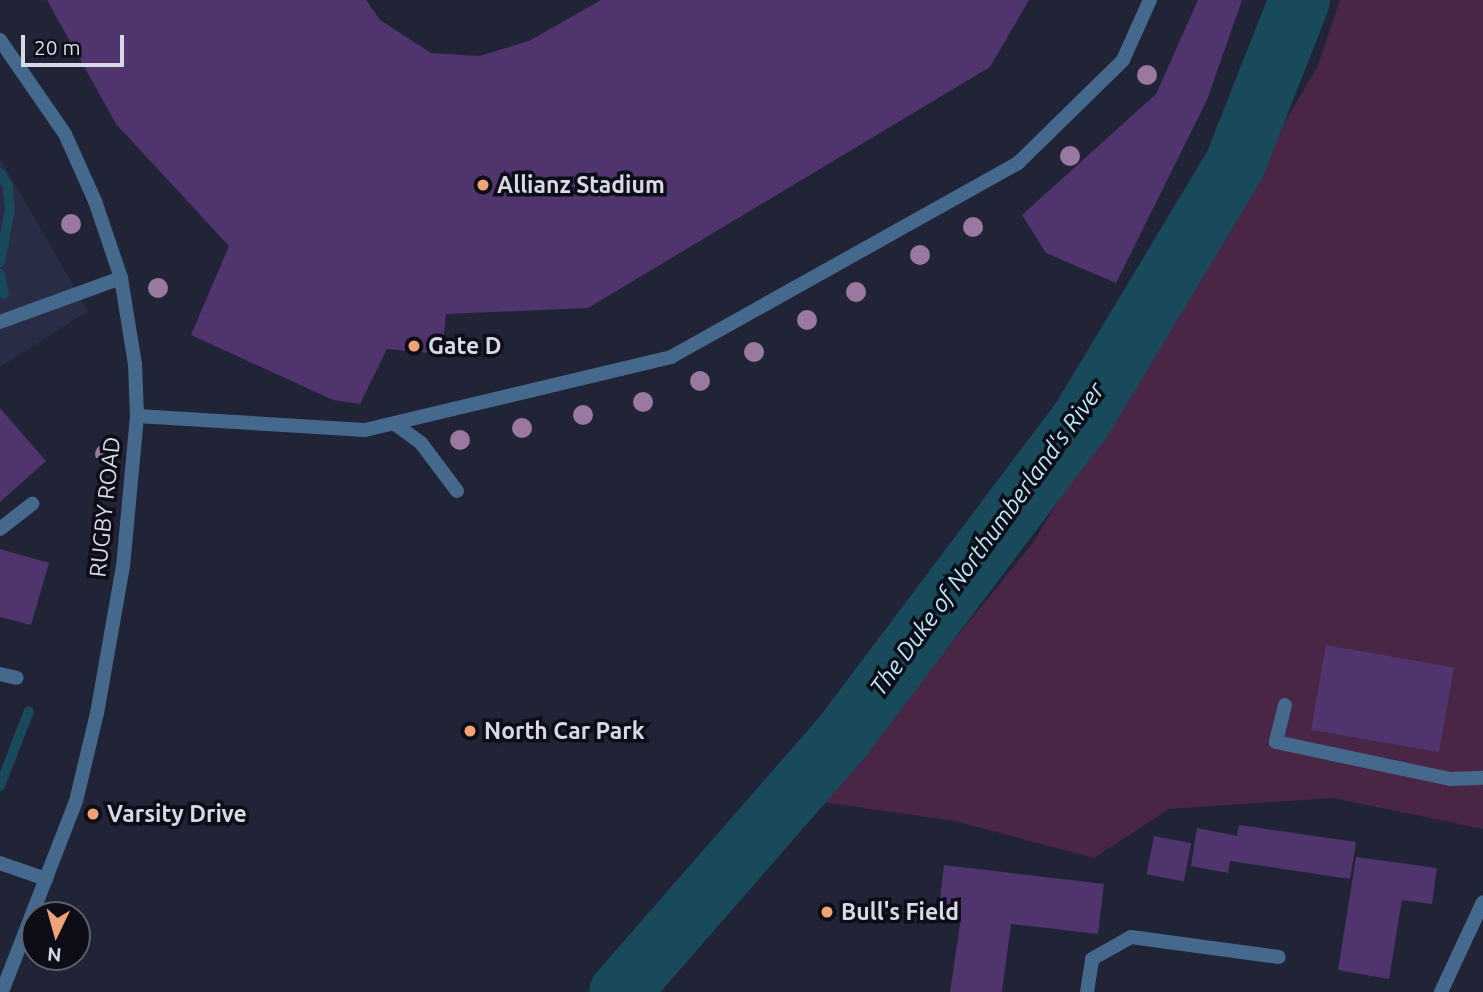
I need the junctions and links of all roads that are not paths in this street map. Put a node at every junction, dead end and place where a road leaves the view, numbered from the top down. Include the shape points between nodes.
1 (1150, 0) edge
2 (0, 40) edge
3 (121, 278) junction
4 (0, 322) edge
5 (137, 416) junction
6 (395, 424) junction
7 (457, 491) dead end
8 (32, 504) dead end
9 (0, 529) edge
10 (0, 674) edge
11 (17, 678) dead end
12 (1284, 705) dead end
13 (1483, 778) edge
14 (0, 863) edge
15 (46, 878) junction
16 (1483, 902) edge
17 (1279, 957) dead end
18 (2, 992) edge
19 (1087, 992) edge
20 (1441, 992) edge

1 - 6 street via 1123,60 1018,163 671,356
2 - 3 street, RUGBY ROAD via 65,134
3 - 4 street
3 - 5 street, RUGBY ROAD via 135,364
5 - 6 street via 352,430
5 - 15 street, RUGBY ROAD via 123,566 97,713 76,801
6 - 7 street via 421,443
8 - 9 street
10 - 11 street
12 - 13 street via 1276,742 1450,779
14 - 15 street
15 - 18 street, RUGBY ROAD
16 - 20 street
17 - 19 street via 1131,937 1092,959

